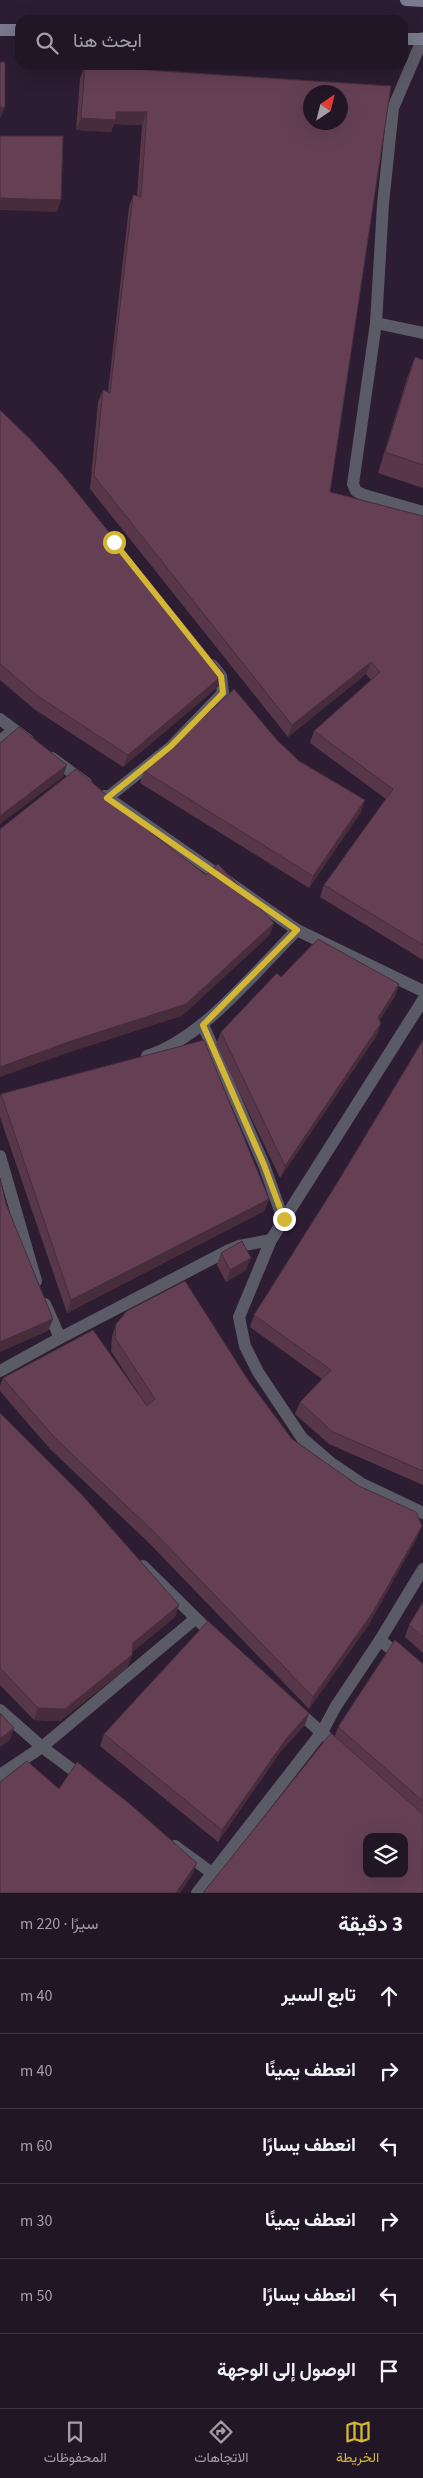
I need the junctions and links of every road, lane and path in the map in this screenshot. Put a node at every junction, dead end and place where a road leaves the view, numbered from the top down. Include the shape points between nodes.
1 (406, 0) edge
2 (423, 0) edge
3 (0, 30) edge
4 (15, 30) edge
5 (408, 39) edge
6 (423, 39) edge
7 (376, 323) junction
8 (423, 333) edge
9 (423, 512) edge
10 (204, 656) edge
11 (0, 719) edge
12 (14, 730) junction
13 (0, 741) edge
14 (107, 798) junction
15 (297, 930) junction
16 (423, 991) edge
17 (423, 1000) edge
18 (203, 1025) junction
19 (135, 1060) edge
20 (0, 1156) edge
21 (284, 1219) junction
22 (271, 1240) junction
23 (60, 1338) junction
24 (0, 1371) edge
25 (423, 1513) edge
26 (134, 1556) edge
27 (423, 1569) edge
28 (195, 1619) junction
29 (380, 1640) junction
30 (223, 1644) edge
31 (423, 1674) edge
32 (286, 1701) edge
33 (0, 1710) edge
34 (322, 1732) junction
35 (42, 1747) junction
36 (350, 1758) edge
37 (0, 1775) edge
38 (95, 1786) edge
39 (165, 1838) edge
40 (212, 1873) junction
41 (197, 1893) edge

1 - 2 street
3 - 4 street
5 - 6 street
6 - 7 street via 393,108
7 - 8 street
7 - 9 street via 353,484 356,491 364,495
10 - 14 street via 221,676 223,693 171,746
11 - 12 street
12 - 13 street
12 - 14 street
14 - 15 street
15 - 16 street
15 - 18 street
17 - 21 street
18 - 19 street via 163,1051
18 - 21 street
20 - 23 street via 35,1281
21 - 22 street
22 - 23 street via 228,1250
22 - 25 street via 239,1317 244,1346 258,1372 302,1438 316,1450 362,1484
23 - 24 street
26 - 28 street
27 - 29 street
28 - 30 street
28 - 35 street
29 - 31 street
29 - 34 street
32 - 34 street
33 - 35 street
34 - 36 street
34 - 40 street
35 - 37 street
35 - 38 street
39 - 40 street
40 - 41 street

